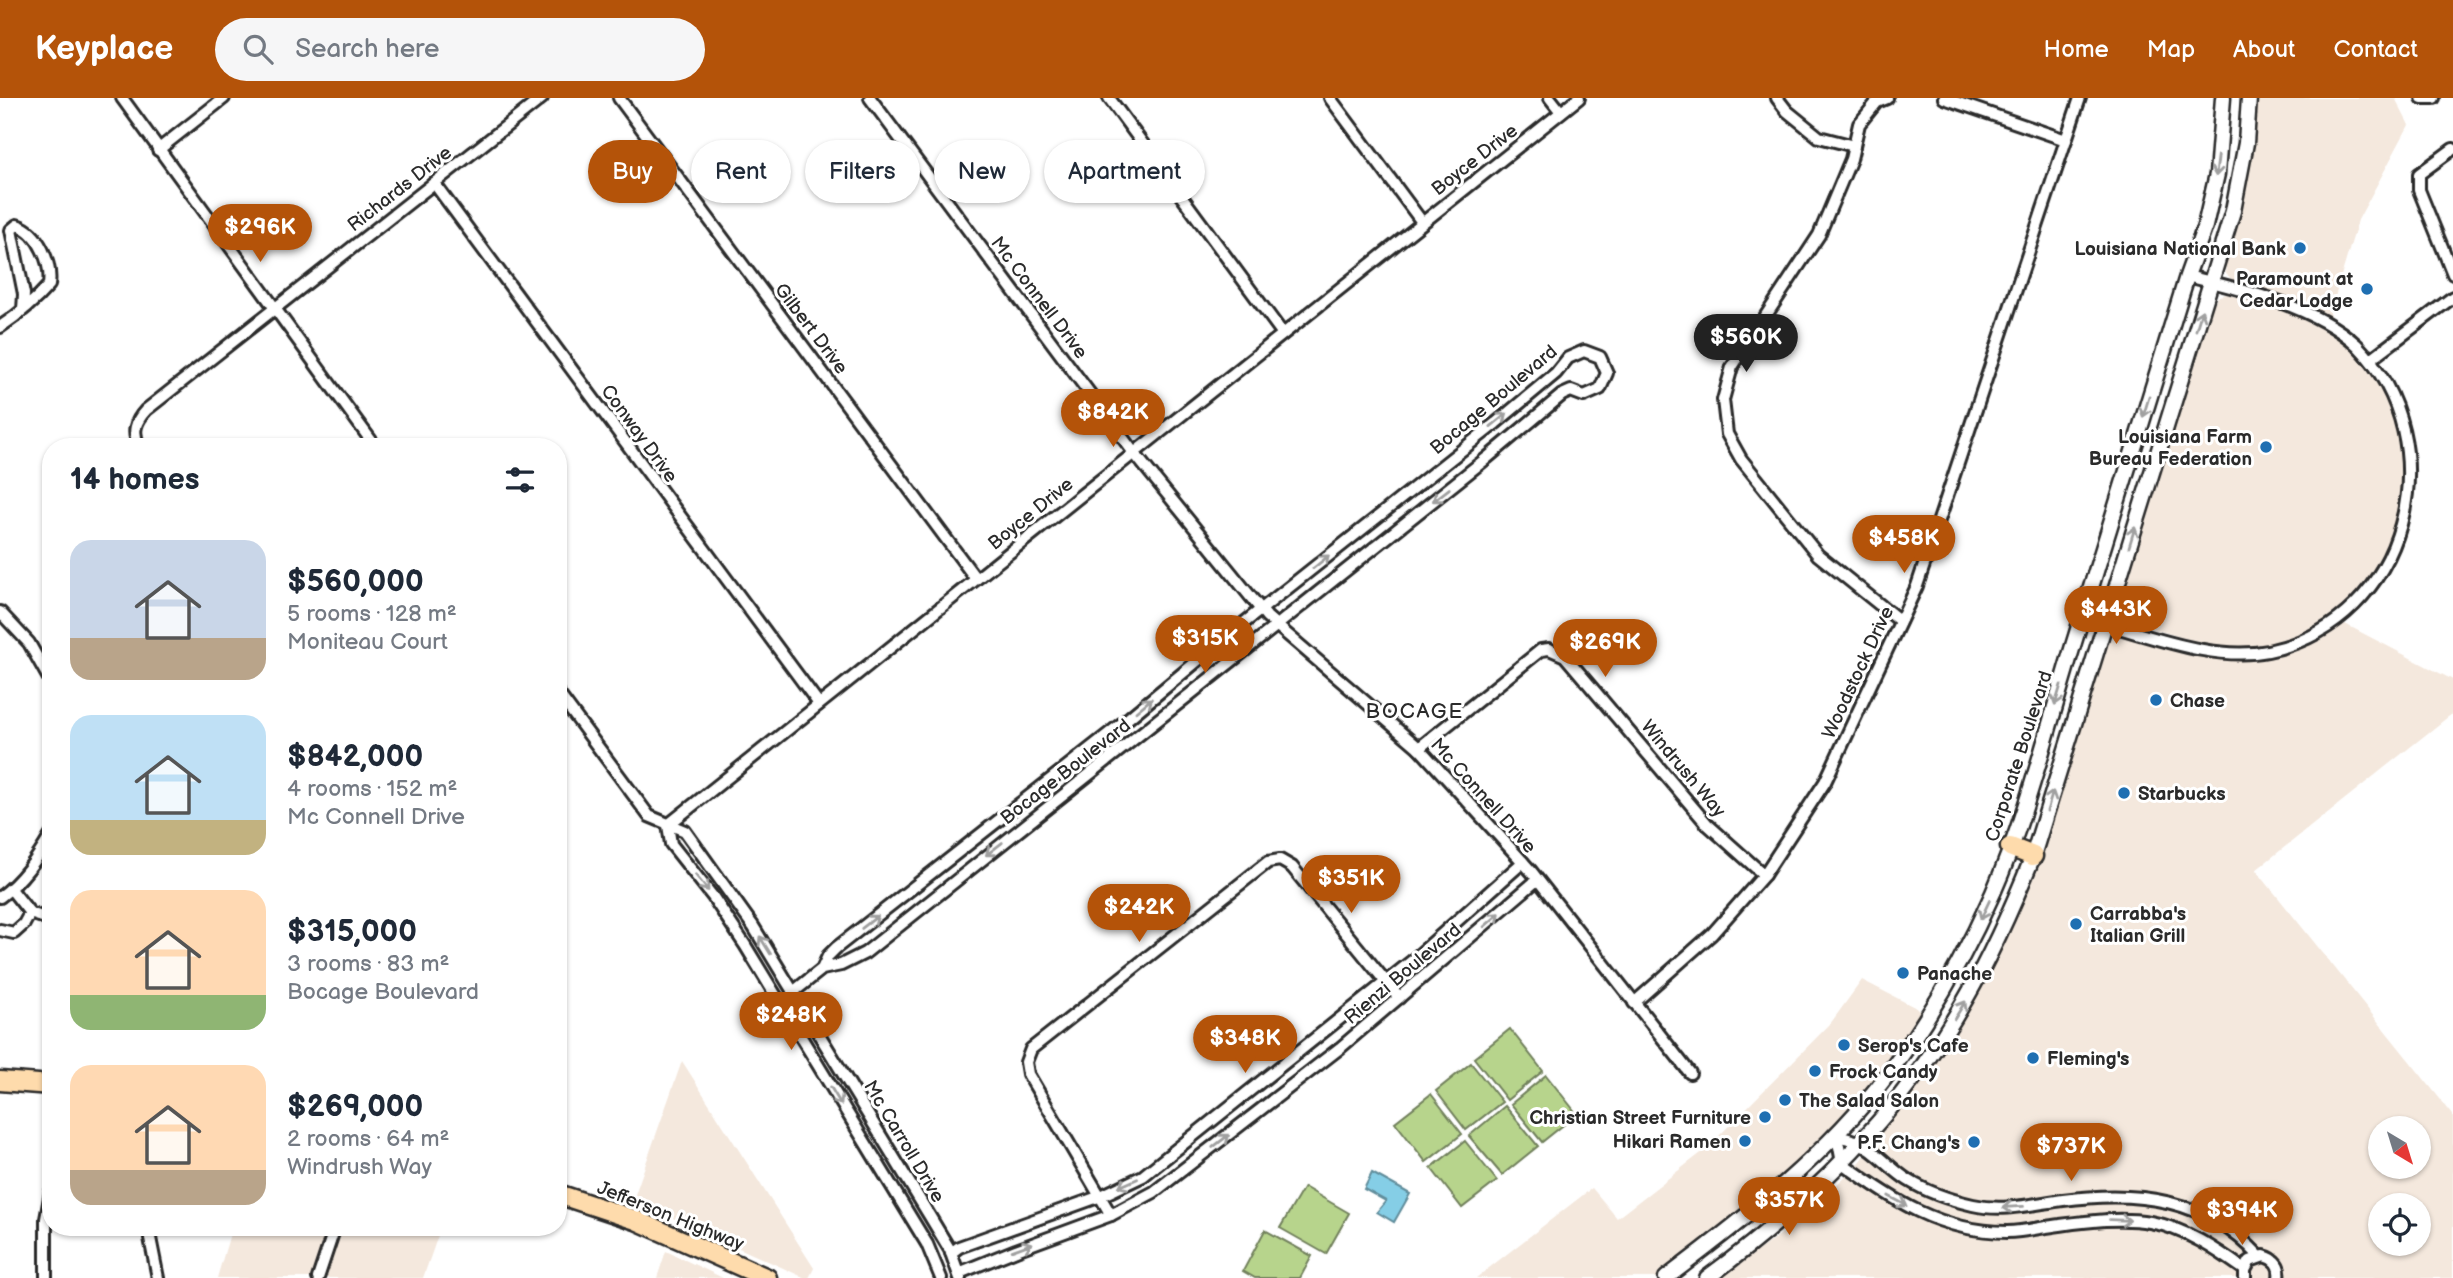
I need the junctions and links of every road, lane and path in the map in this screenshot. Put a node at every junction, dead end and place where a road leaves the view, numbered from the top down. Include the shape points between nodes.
1 (122, 98) edge
2 (224, 98) edge
3 (542, 98) edge
4 (620, 98) edge
5 (870, 98) edge
6 (1109, 98) edge
7 (1330, 98) edge
8 (1550, 98) edge
9 (1579, 98) edge
10 (1777, 98) edge
11 (1887, 98) edge
12 (1944, 98) edge
13 (2080, 98) edge
14 (2223, 98) edge
15 (2249, 98) edge
16 (2422, 98) edge
17 (2434, 98) edge
18 (1561, 112) junction
19 (2066, 140) junction
20 (1854, 146) junction
21 (2453, 149) edge
22 (158, 150) junction
23 (434, 183) junction
24 (1422, 222) junction
25 (2453, 274) edge
26 (2187, 276) junction
27 (2211, 282) junction
28 (2453, 297) edge
29 (273, 308) junction
30 (23, 310) junction
31 (0, 327) edge
32 (1283, 334) junction
33 (2371, 359) junction
34 (137, 438) edge
35 (369, 438) edge
36 (1134, 453) junction
37 (976, 579) junction
38 (1262, 610) junction
39 (0, 612) edge
40 (2082, 618) junction
41 (1900, 621) junction
42 (2105, 623) junction
43 (1276, 624) junction
44 (42, 666) edge
45 (819, 704) junction
46 (567, 705) edge
47 (1419, 748) junction
48 (668, 825) junction
49 (2010, 847) junction
50 (42, 851) edge
51 (2033, 856) junction
52 (1523, 862) junction
53 (1763, 875) junction
54 (1537, 880) junction
55 (11, 889) junction
56 (0, 897) edge
57 (30, 913) junction
58 (42, 917) edge
59 (0, 930) edge
60 (822, 969) junction
61 (1386, 982) junction
62 (792, 993) junction
63 (1399, 998) junction
64 (1634, 1003) junction
65 (1690, 1073) dead end
66 (0, 1081) edge
67 (42, 1084) edge
68 (1837, 1136) junction
69 (1860, 1143) junction
70 (1842, 1163) junction
71 (1101, 1196) junction
72 (567, 1197) edge
73 (2154, 1199) junction
74 (1111, 1215) junction
75 (2149, 1222) junction
76 (46, 1236) edge
77 (150, 1236) edge
78 (332, 1236) edge
79 (951, 1253) junction
80 (2259, 1256) junction
81 (2245, 1274) edge
82 (959, 1276) edge
83 (46, 1278) edge
84 (158, 1278) edge
85 (318, 1278) edge
86 (767, 1278) edge
87 (941, 1278) edge
88 (1666, 1278) edge
89 (1707, 1278) edge
90 (2279, 1278) edge

1 - 22 street
2 - 22 street
3 - 23 street, Richards Drive
4 - 37 street, Gilbert Drive
5 - 36 street, Mc Connell Drive
6 - 32 street
7 - 24 street
8 - 18 street
9 - 18 street, Boyce Drive
10 - 20 street via 1819,137
11 - 20 street via 1877,102 1859,124
12 - 19 street
13 - 19 street, Woodstock Drive
14 -> 26 street, Corporate Boulevard via 2217,174
15 - 27 street via 2233,211
16 - 17 street
18 - 24 street, Boyce Drive
19 - 41 street, Woodstock Drive via 1917,586
20 - 41 street via 1819,234 1732,367 1723,400 1727,434 1741,459 1818,555
21 - 25 street via 2419,174 2419,190
22 - 29 street
23 - 29 street, Richards Drive
23 - 45 street, Conway Drive
24 - 32 street, Boyce Drive
26 - 27 street
26 -> 40 street, Corporate Boulevard
27 - 33 street via 2309,313 2338,330
42 -> 27 street
28 - 33 street
29 - 34 street, Richards Drive via 146,410 136,421
29 - 35 street
30 - 30 street via 50,285 51,272 36,239 17,225 11,230 24,293
30 - 31 street
32 - 36 street, Boyce Drive
33 - 42 street via 2408,431 2412,494 2406,522 2383,573 2353,607 2318,633 2249,653 2206,651
36 - 37 street, Boyce Drive
36 - 38 street, Mc Connell Drive
37 - 45 street, Boyce Drive
38 - 43 street, Mc Connell Drive
38 -> 43 street, Bocage Boulevard via 1496,424 1568,358 1584,351 1600,357 1606,373 1600,389 1584,396 1571,391 1562,396
60 -> 38 street, Bocage Boulevard via 836,948
39 - 44 street via 29,643
40 - 42 street
40 -> 49 street, Corporate Boulevard
41 - 53 street, Woodstock Drive via 1825,782
51 -> 42 street
43 - 47 street, Mc Connell Drive
43 -> 60 street, Bocage Boulevard via 865,953
45 - 48 street, Boyce Drive
46 - 48 street, Mc Carroll Drive via 649,816
47 - 52 street, Mc Connell Drive
47 - 53 street, Windrush Way via 1541,650 1554,651 1565,656 1707,824
62 -> 48 street, Mc Carroll Drive via 753,926 685,831
48 -> 87 street, Mc Carroll Drive via 671,844 745,945 927,1244
49 - 51 main road
49 -> 68 street, Corporate Boulevard via 1989,902 1947,983 1888,1074
50 - 55 street
69 -> 51 street via 1891,1108 1965,1001
52 - 54 street, Mc Connell Drive
52 - 61 street, Rienzi Boulevard
53 - 64 street, Woodstock Drive via 1712,934
63 -> 54 street, Rienzi Boulevard
54 - 64 street, Mc Connell Drive
55 - 56 street
55 - 57 street
57 - 58 street
57 - 59 street via 14,933
60 - 62 street, Bocage Boulevard
61 - 63 street
61 -> 71 street, Rienzi Boulevard via 1143,1177
61 - 71 street via 1292,867 1280,860 1268,862 1031,1049 1028,1074
62 - 79 street, Mc Carroll Drive
74 -> 63 street, Rienzi Boulevard via 1180,1174
64 - 65 street, Mc Connell Drive
66 - 67 main road
68 - 69 street
68 - 70 street
68 - 88 street, Corporate Boulevard via 1772,1196
69 - 70 street
73 -> 69 street via 2097,1196 2012,1208 1975,1206 1908,1180
70 -> 75 street via 1890,1198 1928,1217 1975,1229 2008,1232 2112,1220
70 - 89 street via 1777,1224
71 - 74 street
71 - 79 street, Rienzi Boulevard
72 - 86 main road, Jefferson Highway via 655,1228
73 - 75 street
73 - 80 street via 2214,1220
82 -> 74 street, Rienzi Boulevard
75 - 81 street via 2199,1240
76 - 83 street
77 - 84 street
78 - 85 street
79 - 82 street, Mc Carroll Drive
80 - 81 street via 2250,1261
80 - 90 street via 2273,1260

